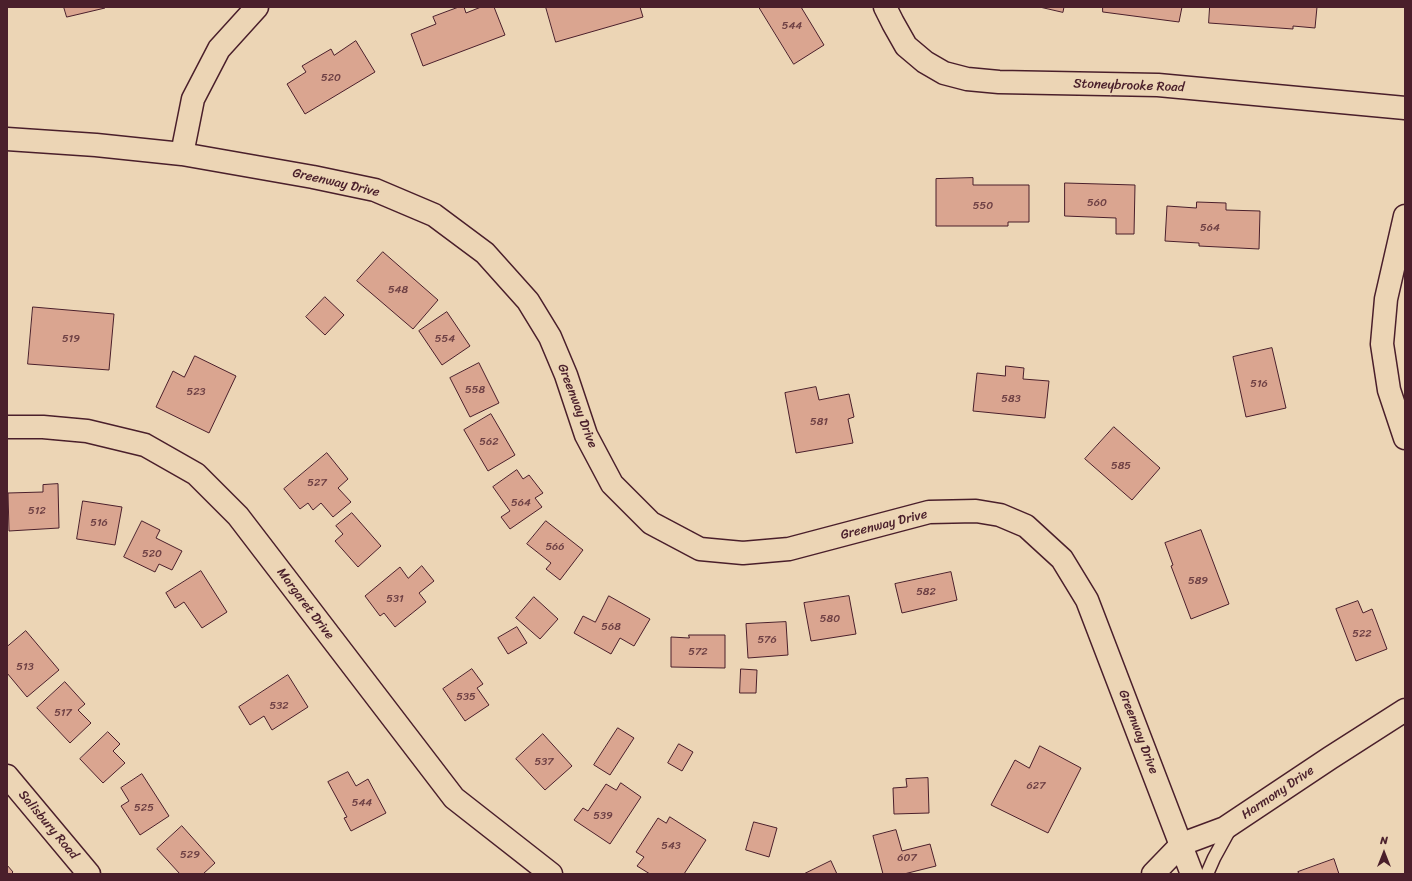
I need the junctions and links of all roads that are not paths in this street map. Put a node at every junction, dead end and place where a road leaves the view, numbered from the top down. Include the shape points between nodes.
1 (257, 7) edge
2 (885, 7) edge
3 (1405, 108) edge
4 (7, 139) edge
5 (182, 154) junction
6 (1405, 216) edge
7 (7, 426) edge
8 (1405, 438) edge
9 (1405, 710) edge
10 (7, 776) edge
11 (1235, 821) junction
12 (1182, 844) junction
13 (89, 874) edge
14 (551, 874) edge
15 (1153, 874) edge
16 (1192, 874) edge
17 (1207, 874) edge

1 - 5 street via 219,49 196,93
2 - 3 street, Stoneybrooke Road via 906,46 925,62 944,73 967,79 1158,85
4 - 5 street, Greenway Drive
5 - 12 street, Greenway Drive via 375,190 434,216 485,253 528,301 550,337 586,435 612,484 651,523 700,549 743,553 789,549 930,512 976,511 1000,515 1026,526 1062,559 1087,600
6 - 8 street via 1386,299 1382,344 1390,390
7 - 14 street, Margaret Drive via 43,426 87,431 144,445 196,474 238,516 454,798
9 - 11 street, Harmony Drive
10 - 13 street, Salisbury Road
11 - 12 street, Harmony Drive via 1225,828
11 - 17 lane
12 - 15 street, Harmony Drive
12 - 16 street, Greenway Drive

